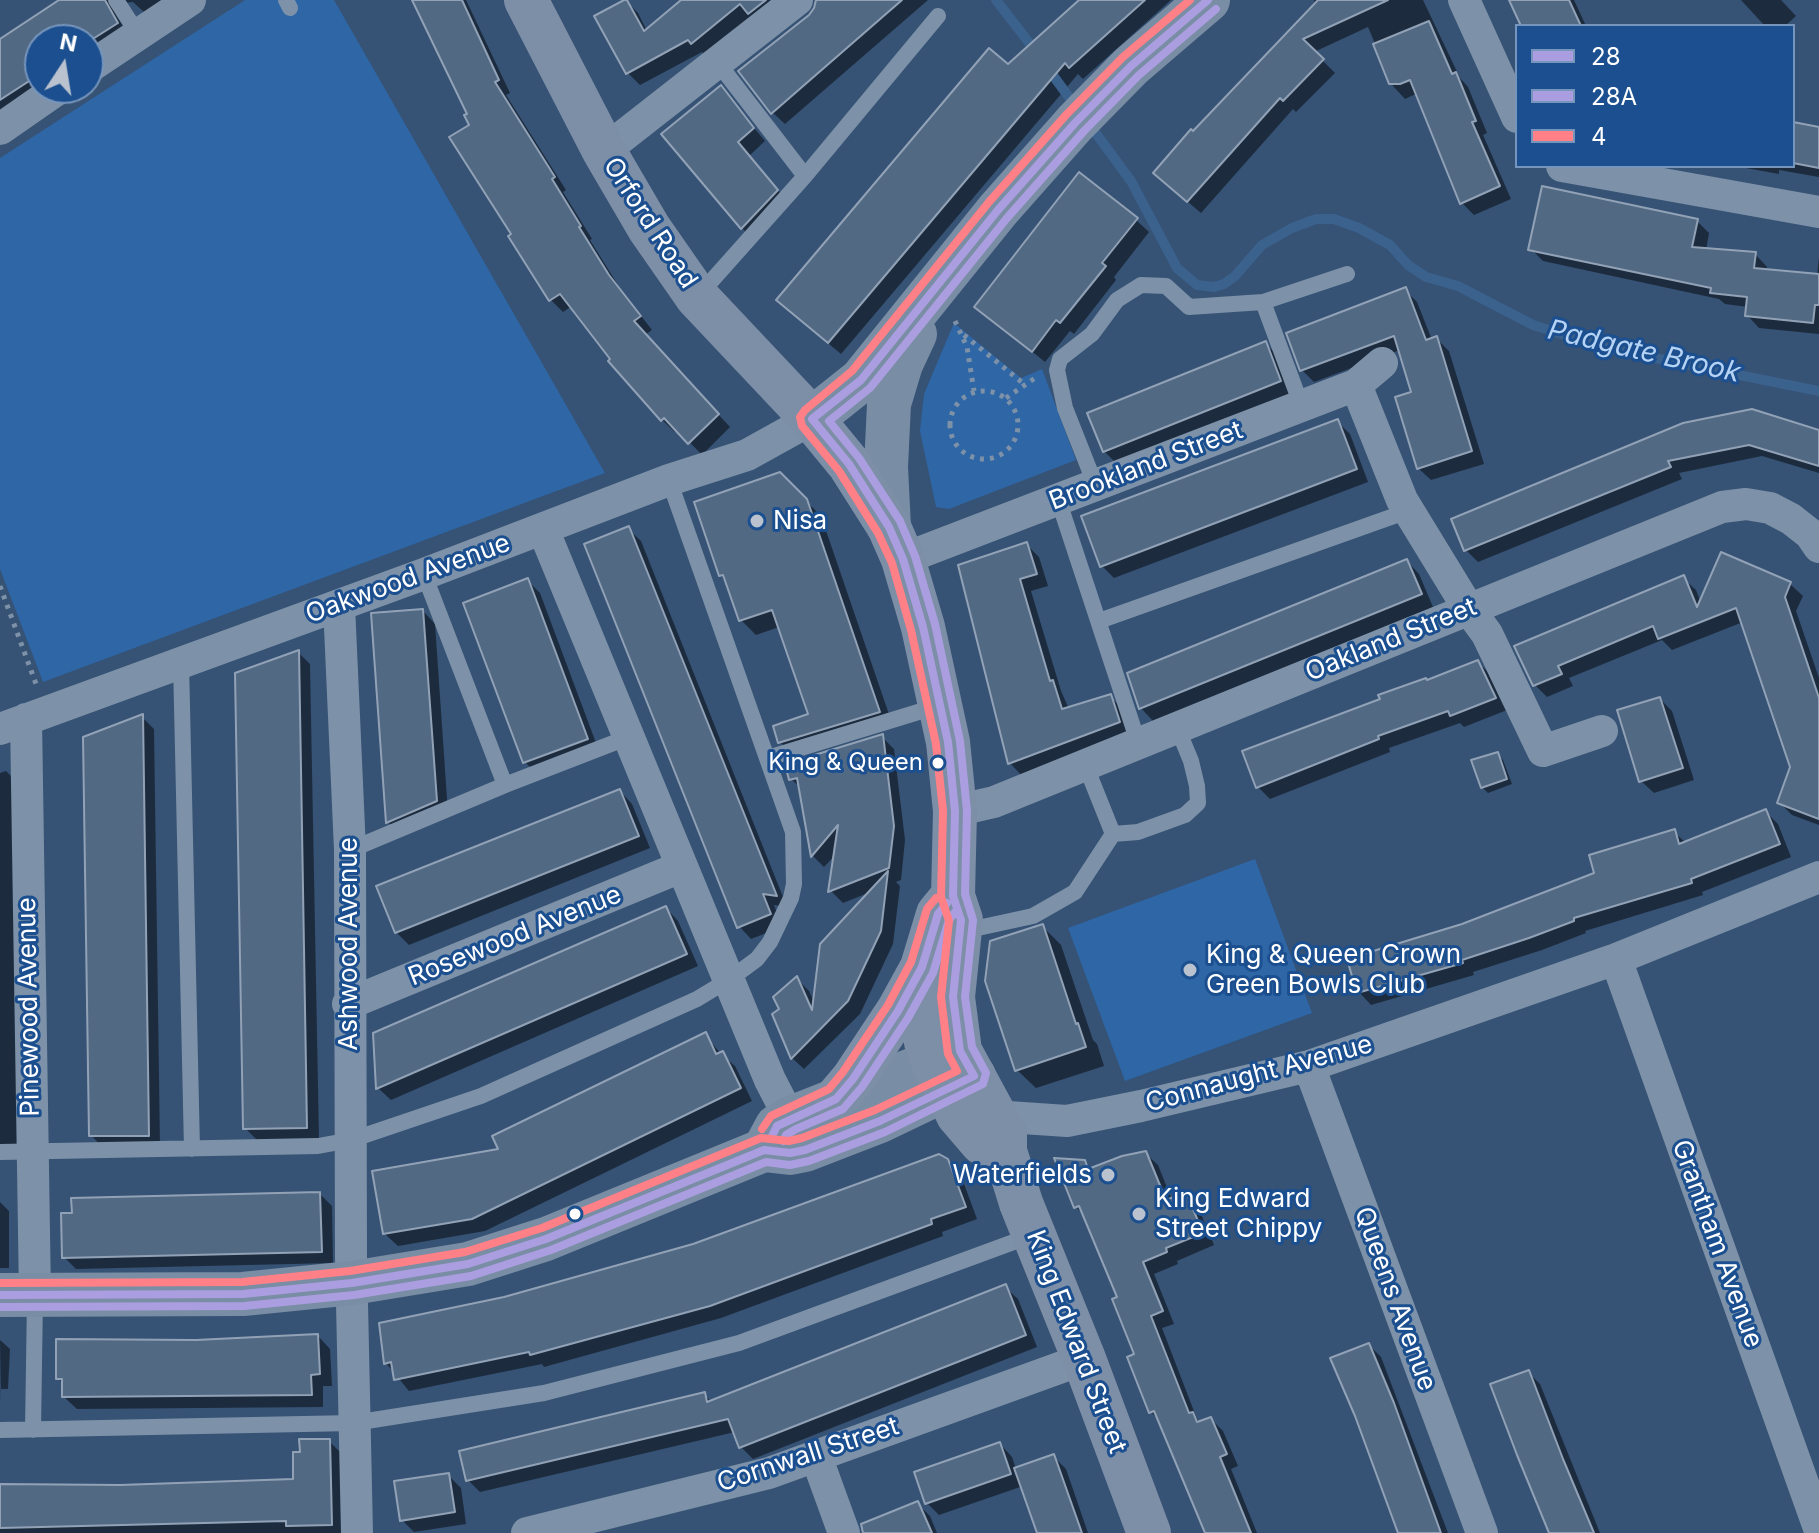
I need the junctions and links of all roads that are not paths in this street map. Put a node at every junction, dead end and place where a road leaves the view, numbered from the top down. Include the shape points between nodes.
1 (116, 0) edge
2 (190, 0) edge
3 (526, 0) edge
4 (797, 0) edge
5 (1464, 0) edge
6 (1204, 1) edge
7 (938, 16) dead end
8 (138, 34) junction
9 (104, 57) edge
10 (718, 63) junction
11 (36, 104) edge
12 (1515, 113) edge
13 (0, 129) edge
14 (604, 151) junction
15 (1573, 168) edge
16 (805, 176) junction
17 (1819, 212) edge
18 (1347, 274) dead end
19 (936, 289) junction
20 (697, 297) junction
21 (1263, 302) junction
22 (1382, 363) dead end
23 (1356, 385) junction
24 (1302, 407) junction
25 (812, 419) junction
26 (669, 480) junction
27 (1095, 484) junction
28 (1058, 499) junction
29 (1408, 511) junction
30 (543, 529) junction
31 (896, 543) junction
32 (1819, 547) edge
33 (424, 574) junction
34 (339, 605) junction
35 (1468, 608) junction
36 (1099, 621) junction
37 (181, 662) junction
38 (941, 705) junction
39 (24, 720) edge
40 (1177, 727) junction
41 (1602, 731) dead end
42 (629, 737) junction
43 (1138, 742) junction
44 (768, 758) junction
45 (1085, 764) junction
46 (505, 785) junction
47 (955, 811) junction
48 (1113, 834) junction
49 (350, 850) junction
50 (681, 867) junction
51 (1819, 877) edge
52 (941, 932) junction
53 (1616, 959) junction
54 (730, 979) junction
55 (348, 1004) junction
56 (1309, 1066) junction
57 (967, 1094) junction
58 (836, 1099) junction
59 (787, 1139) junction
60 (351, 1140) junction
61 (192, 1149) junction
62 (15, 1152) edge
63 (1035, 1234) junction
64 (352, 1283) junction
65 (17, 1296) edge
66 (1084, 1359) junction
67 (354, 1423) junction
68 (0, 1430) edge
69 (33, 1430) junction
70 (816, 1456) junction
71 (1819, 1528) edge
72 (566, 1529) edge
73 (357, 1533) edge
74 (527, 1533) edge
75 (844, 1533) edge
76 (1149, 1533) edge
77 (1482, 1533) edge

1 - 8 lane
2 - 8 street
3 - 14 main road, Orford Road
4 - 10 street
5 - 12 street
6 - 19 street via 1082,116
7 - 16 lane
8 - 9 street
10 - 14 street
10 - 16 lane
11 - 13 street
14 - 20 main road, Orford Road
15 - 17 street
16 - 20 lane
18 - 21 lane
19 - 25 street via 861,380
19 - 31 street via 901,364 889,404 886,467
20 - 25 main road, Orford Road
21 - 24 lane
21 - 27 lane via 1189,307 1166,286 1141,285 1117,300 1092,334 1060,359 1057,370 1065,408
22 - 23 street, Brookland Street
23 - 24 street, Brookland Street
23 - 29 street
24 - 27 street, Brookland Street
25 - 26 street, Oakwood Avenue via 747,455
25 - 31 main road, Orford Road via 849,464
26 - 30 street, Oakwood Avenue
26 - 44 lane
27 - 28 street, Brookland Street
28 - 31 street, Brookland Street
28 - 36 lane
29 - 35 street
29 - 36 lane
30 - 33 street, Oakwood Avenue
30 - 42 street
31 - 38 main road, Orford Road
32 - 35 street, Oakland Street via 1810,534 1770,508 1722,507
33 - 34 street, Oakwood Avenue
33 - 46 lane
34 - 37 street, Oakwood Avenue
34 - 49 street, Ashwood Avenue
35 - 40 street, Oakland Street
35 - 41 street via 1487,634 1543,751
36 - 43 lane
37 - 39 street, Oakwood Avenue
37 - 61 lane
38 - 44 lane
38 - 47 main road, King Edward Street
39 - 62 street, Pinewood Avenue
40 - 43 street, Oakland Street
40 - 48 lane via 1191,761 1198,803 1185,815 1138,832
42 - 46 lane
42 - 50 street
43 - 45 street, Oakland Street
44 - 54 lane via 793,832 794,884 770,942
45 - 47 street, Oakland Street via 994,802
45 - 48 lane
46 - 49 lane
47 - 52 main road, King Edward Street
48 - 52 lane via 1075,892 1033,916
49 - 55 street, Ashwood Avenue
50 - 54 street
50 - 55 street, Rosewood Avenue
51 - 53 street, Connaught Avenue
52 - 57 main road, King Edward Street
52 - 58 main road via 898,1011
53 - 56 street, Connaught Avenue
53 - 71 street, Grantham Avenue
54 - 59 street
54 - 60 lane via 697,999 481,1096
55 - 60 street, Ashwood Avenue
56 - 57 street, Connaught Avenue via 1067,1121
56 - 77 street, Queens Avenue
57 - 58 street
57 - 59 street via 880,1121
57 - 63 main road, King Edward Street
58 - 59 street
59 - 64 street via 546,1239 468,1264
60 - 61 lane via 318,1146
60 - 64 street, Ashwood Avenue
61 - 62 lane
62 - 65 street, Pinewood Avenue
63 - 66 main road, King Edward Street
63 - 67 lane via 739,1343 544,1393
64 - 65 street via 243,1294
64 - 67 street, Ashwood Avenue
65 - 69 lane
66 - 70 street, Cornwall Street
66 - 76 main road, King Edward Street
67 - 69 lane
67 - 73 street, Ashwood Avenue
68 - 69 lane
70 - 72 street, Cornwall Street
70 - 75 street
72 - 74 street, Cornwall Street

